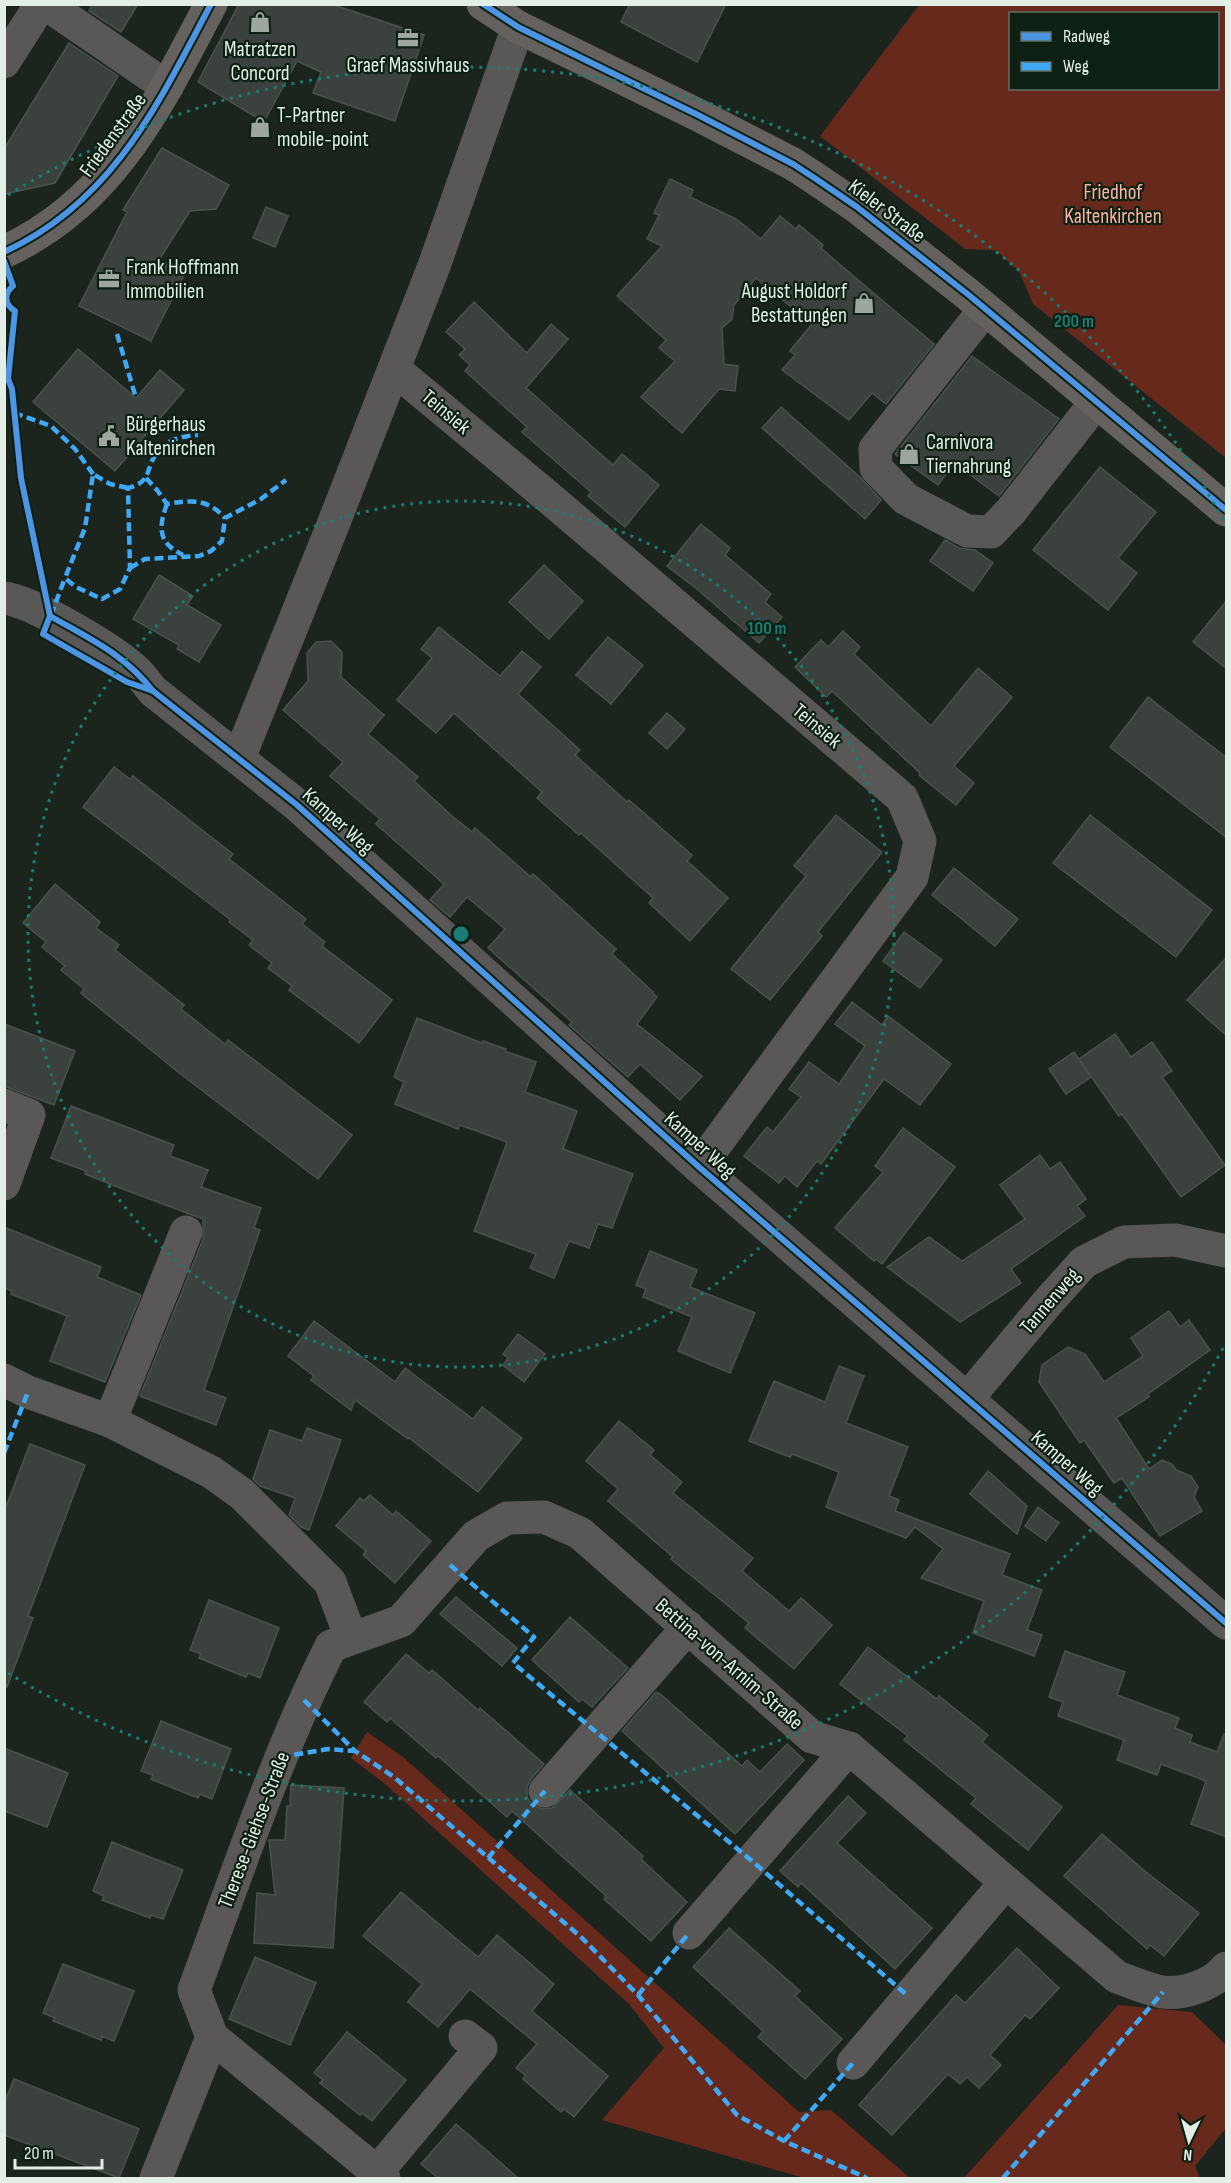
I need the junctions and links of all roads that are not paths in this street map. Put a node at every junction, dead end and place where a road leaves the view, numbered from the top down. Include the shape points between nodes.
1 (41, 4) edge
2 (46, 4) edge
3 (211, 4) edge
4 (483, 4) edge
5 (518, 27) junction
6 (4, 62) edge
7 (167, 87) junction
8 (4, 252) edge
9 (984, 309) junction
10 (394, 369) junction
11 (1096, 402) junction
12 (1227, 510) edge
13 (4, 598) edge
14 (4, 621) edge
15 (153, 691) junction
16 (239, 758) junction
17 (4, 1105) edge
18 (699, 1167) junction
19 (4, 1184) edge
20 (186, 1233) dead end
21 (1227, 1251) edge
22 (4, 1380) edge
23 (967, 1399) junction
24 (110, 1420) junction
25 (1227, 1623) edge
26 (688, 1627) junction
27 (351, 1638) junction
28 (849, 1748) junction
29 (545, 1791) dead end
30 (1005, 1882) junction
31 (689, 1933) dead end
32 (1227, 1968) edge
33 (465, 2036) dead end
34 (212, 2037) junction
35 (853, 2063) dead end
36 (380, 2175) edge
37 (156, 2178) edge

1 - 6 street
2 - 7 street
3 - 7 main road, Friedenstraße
4 - 5 main road, Kieler Straße
5 - 9 main road, Kieler Straße via 793,164 857,207
5 - 10 street
7 - 8 main road, Friedenstraße via 111,172 58,221
9 - 11 main road, Kieler Straße
9 - 11 street via 875,449 876,468 906,499 967,531 991,532
10 - 16 street
10 - 18 street, Teinsiek via 902,798 920,841 912,877
11 - 12 main road, Kieler Straße
13 - 15 street, Kamper Weg via 50,616 120,657
14 - 15 street, Kamper Weg via 43,634 127,682
15 - 16 street, Kamper Weg
16 - 18 street, Kamper Weg via 306,813
17 - 19 street via 29,1115
18 - 23 street, Kamper Weg
20 - 24 street
21 - 23 street, Tannenweg via 1175,1240 1124,1242 1084,1262
22 - 24 street
23 - 25 street, Kamper Weg
24 - 27 street via 211,1472 242,1494 330,1582
26 - 27 street, Bettina-von-Arnim-Straße via 580,1533 544,1517 507,1518 476,1536 401,1621
26 - 28 street, Bettina-von-Arnim-Straße via 812,1737
26 - 29 street
27 - 34 street, Therese-Giehse-Straße via 331,1646 304,1700 194,1990
28 - 30 street, Bettina-von-Arnim-Straße
28 - 31 street
30 - 32 street, Bettina-von-Arnim-Straße via 1117,1977 1163,1992 1192,1989 1220,1976
30 - 35 street
33 - 36 street via 481,2048
34 - 36 street, Therese-Giehse-Straße
34 - 37 street

